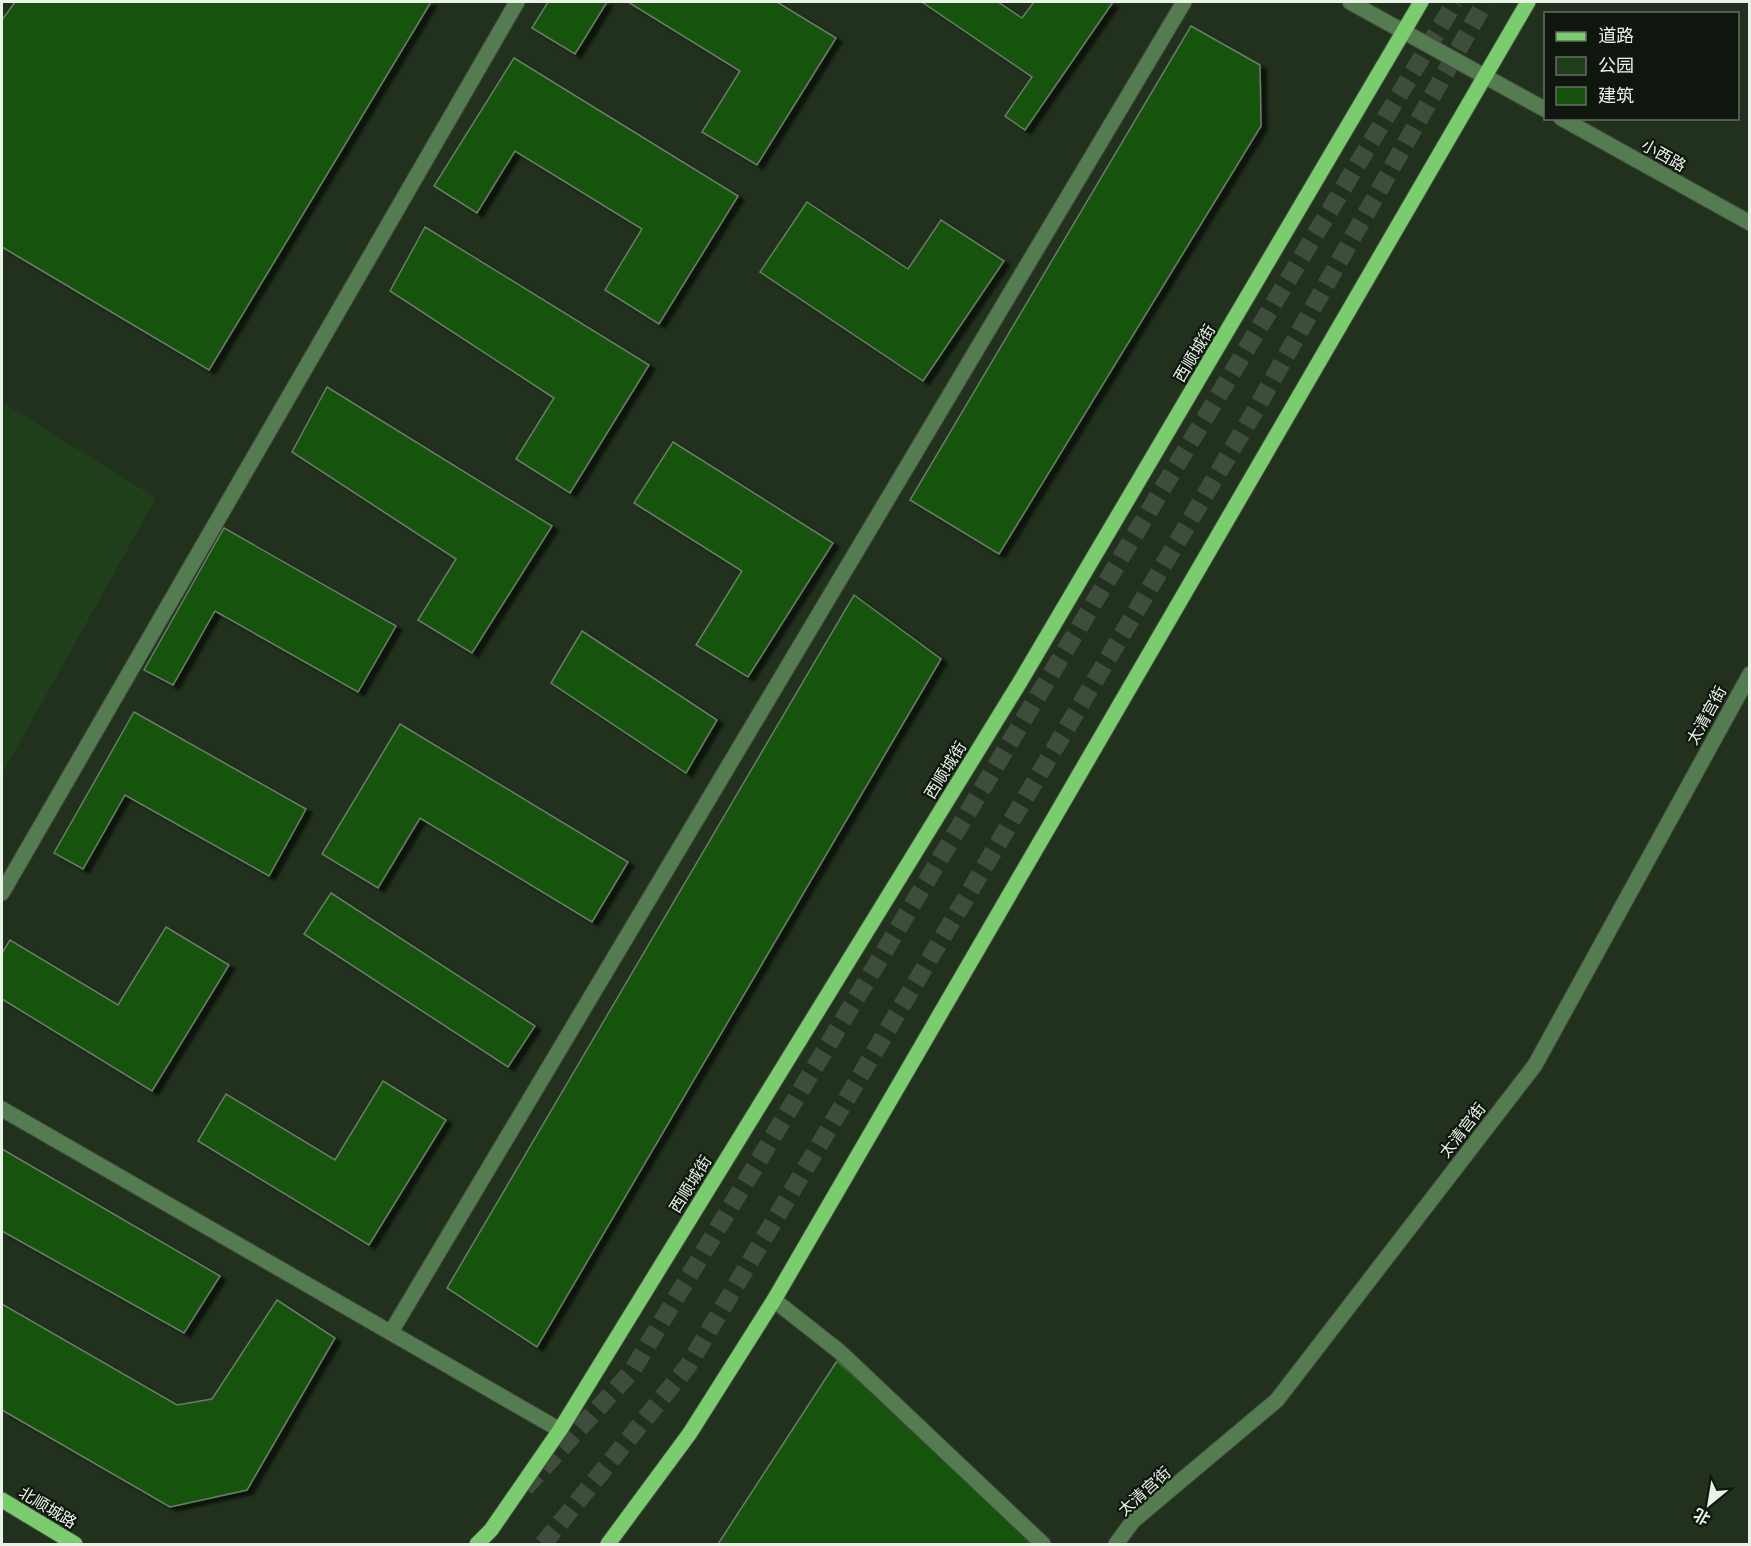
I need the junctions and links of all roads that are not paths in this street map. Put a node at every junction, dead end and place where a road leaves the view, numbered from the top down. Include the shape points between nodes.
1 (517, 2) edge
2 (1184, 2) edge
3 (1350, 2) edge
4 (1421, 2) edge
5 (1528, 2) edge
6 (1405, 31) junction
7 (1486, 77) junction
8 (1544, 109) edge
9 (1565, 120) edge
10 (1749, 223) edge
11 (1749, 674) edge
12 (2, 893) edge
13 (2, 1109) edge
14 (774, 1300) junction
15 (391, 1332) junction
16 (560, 1430) junction
17 (2, 1500) edge
18 (75, 1545) edge
19 (477, 1545) edge
20 (608, 1545) edge
21 (1043, 1545) edge
22 (1116, 1545) edge

1 - 12 street
2 - 15 street
3 - 6 street
4 - 6 main road, 西顺城街
5 - 7 main road
6 - 7 street
6 - 16 main road, 西顺城街 via 1020,682
7 - 8 street
7 - 14 main road
9 - 10 street, 小西路
11 - 22 street, 太清宫街 via 1535,1065 1277,1400 1133,1521
13 - 15 street
14 - 20 main road via 690,1433
14 - 21 street via 840,1352
15 - 16 street
16 - 19 main road, 西顺城街
17 - 18 main road, 北顺城路

